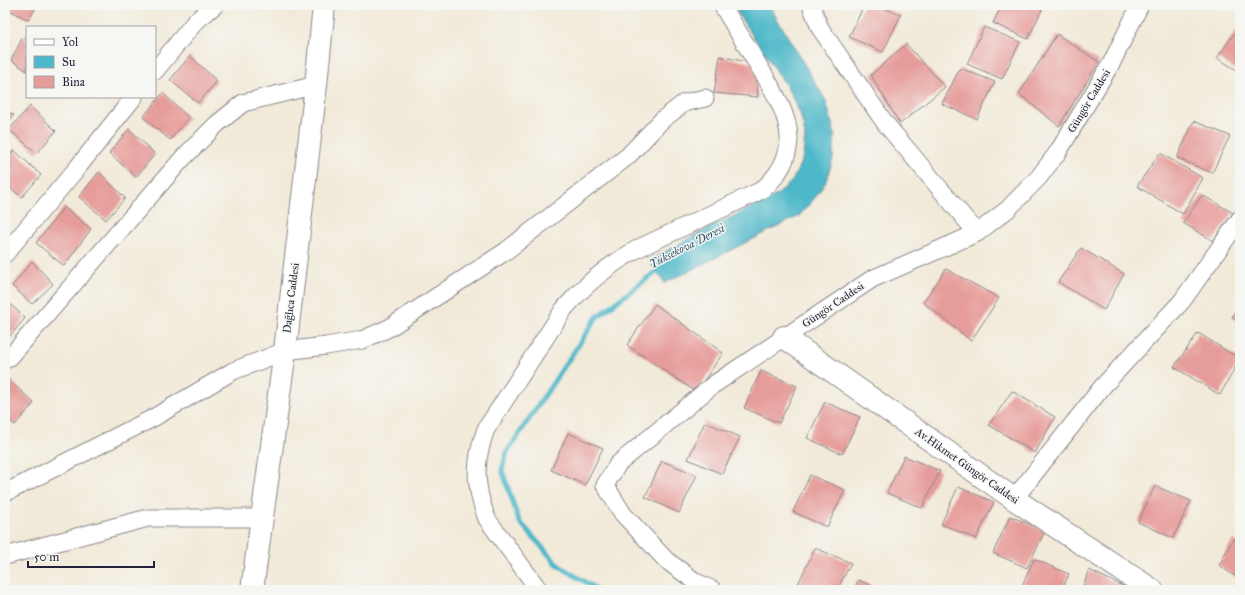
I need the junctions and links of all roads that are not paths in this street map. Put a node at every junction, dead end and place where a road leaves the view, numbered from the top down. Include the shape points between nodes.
1 (215, 5) edge
2 (324, 5) edge
3 (722, 5) edge
4 (811, 5) edge
5 (1140, 5) edge
6 (156, 70) edge
7 (316, 85) junction
8 (133, 98) edge
9 (705, 98) dead end
10 (1240, 219) edge
11 (977, 233) junction
12 (5, 254) edge
13 (784, 337) junction
14 (285, 351) junction
15 (5, 360) edge
16 (5, 493) edge
17 (1014, 499) junction
18 (261, 518) junction
19 (5, 556) edge
20 (693, 586) edge
21 (252, 590) edge
22 (539, 590) edge
23 (713, 590) edge
24 (1152, 590) edge

1 - 6 street via 195,22
2 - 7 main road, Dağlıca Caddesi
3 - 22 street via 768,81 785,116 788,134 787,153 778,174 762,190 639,248 591,280 560,314 486,429 477,460 476,476 481,505 487,519
4 - 11 street via 820,28 885,123
5 - 11 street, Güngör Caddesi via 1112,62 1058,152 1039,177 1008,209
7 - 14 main road, Dağlıca Caddesi
7 - 15 street via 243,103 217,124 182,159
8 - 12 street
9 - 14 street via 684,103 662,120 628,156 506,252 389,328 362,340
10 - 17 street via 1182,301 1103,386
11 - 13 street, Güngör Caddesi via 872,279
13 - 17 main road, Av.Hikmet Güngör Caddesi
13 - 20 street, Güngör Caddesi via 707,390 618,464 605,485 623,514
14 - 16 street via 233,371 152,418
14 - 18 main road, Dağlıca Caddesi
17 - 24 main road, Av.Hikmet Güngör Caddesi
18 - 19 street via 148,518
18 - 21 main road, Dağlıca Caddesi
20 - 23 street, Güngör Caddesi

